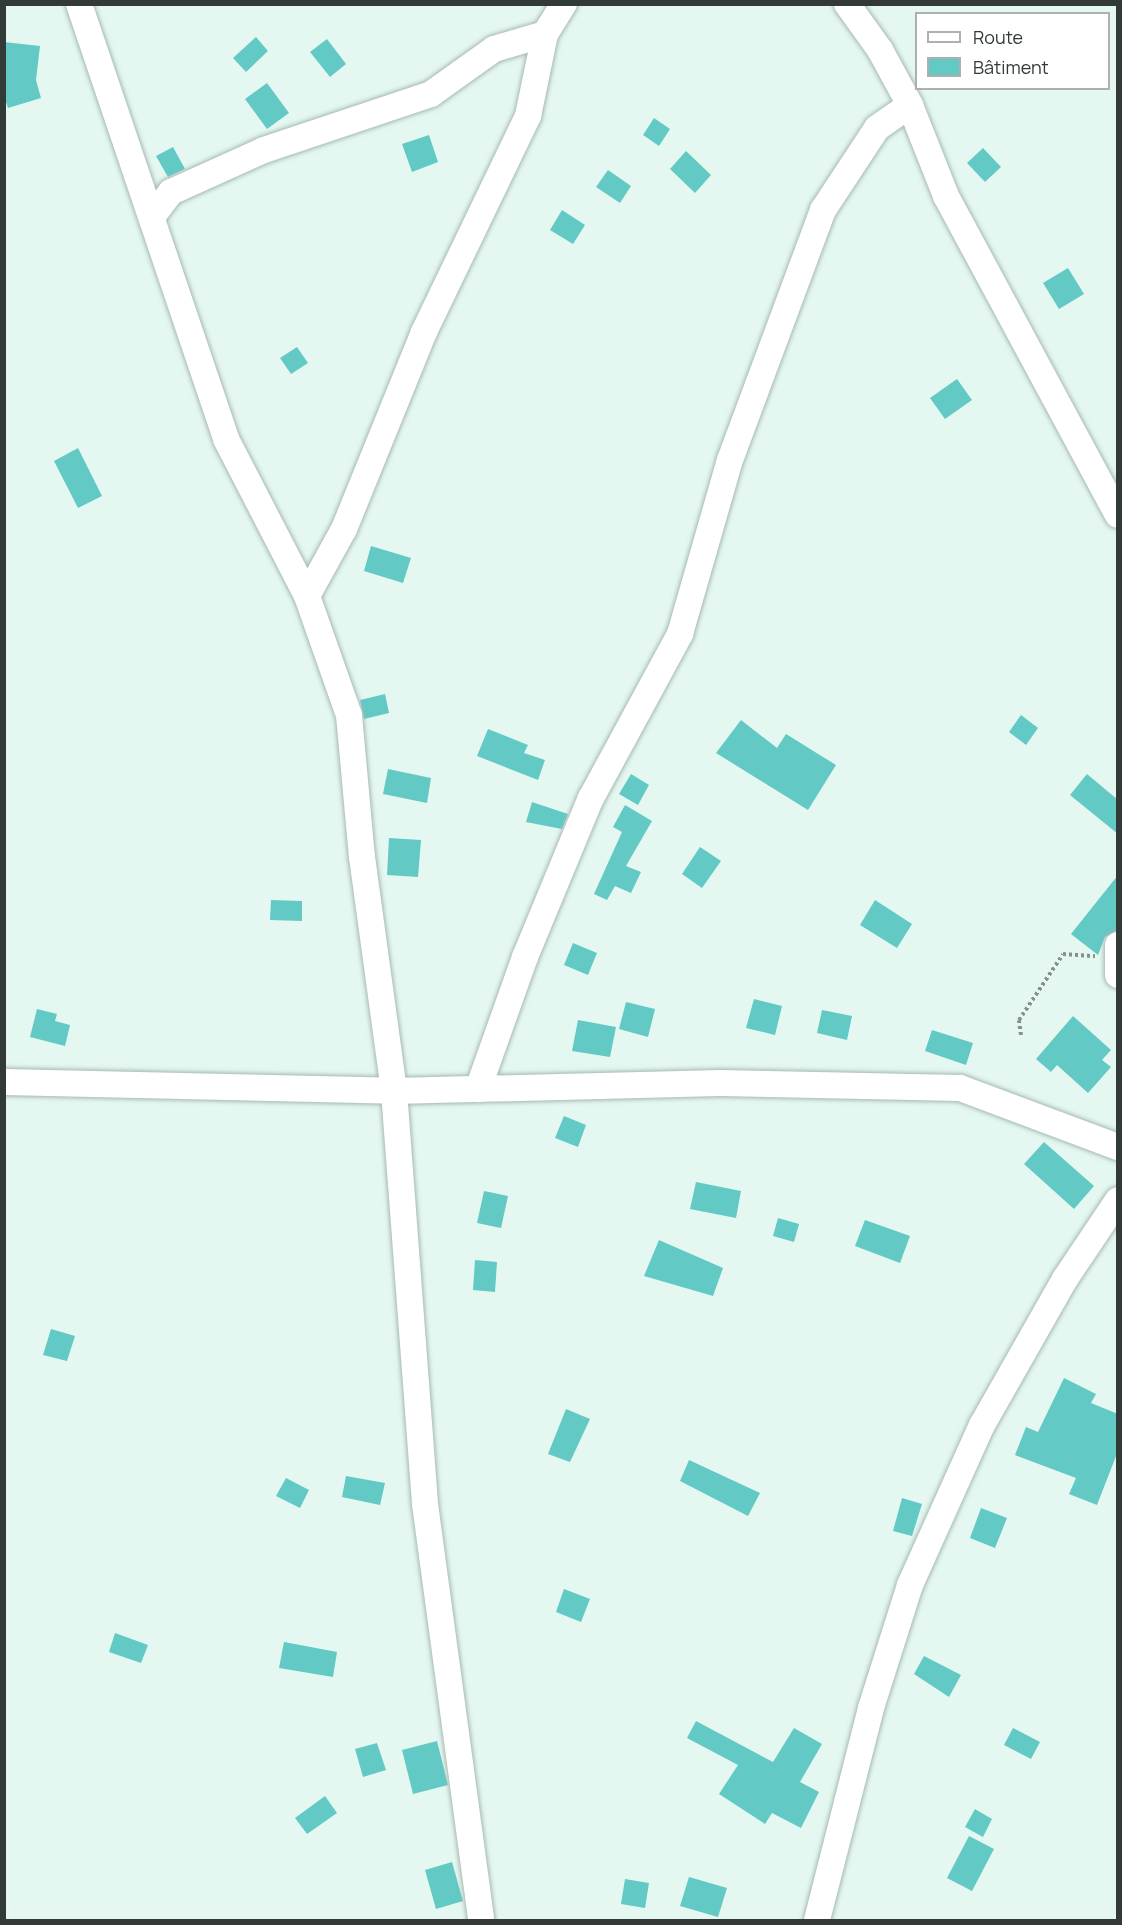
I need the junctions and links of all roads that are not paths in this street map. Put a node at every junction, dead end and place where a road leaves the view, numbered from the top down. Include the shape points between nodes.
1 (80, 4) edge
2 (564, 4) edge
3 (847, 4) edge
4 (545, 34) junction
5 (910, 105) junction
6 (152, 218) junction
7 (1118, 515) edge
8 (307, 596) junction
9 (1118, 945) edge
10 (1117, 958) edge
11 (1118, 975) edge
12 (4, 1082) edge
13 (478, 1089) junction
14 (394, 1091) junction
15 (1118, 1147) edge
16 (1118, 1200) edge
17 (481, 1920) edge
18 (817, 1920) edge

1 - 6 street
2 - 4 street
3 - 5 street via 880,50
4 - 6 street via 494,48 430,94 264,150 171,192
4 - 8 street via 528,116 424,332 344,529
5 - 7 street via 946,196
5 - 13 street via 877,128 823,210 730,460 680,634 591,798 525,957
6 - 8 street via 226,439
8 - 14 street via 349,715 362,857
9 - 10 street
10 - 11 street
12 - 14 street
13 - 14 street
13 - 15 street via 720,1083 960,1088
14 - 17 street via 425,1504
16 - 18 street via 1065,1279 982,1425 910,1585 871,1708

